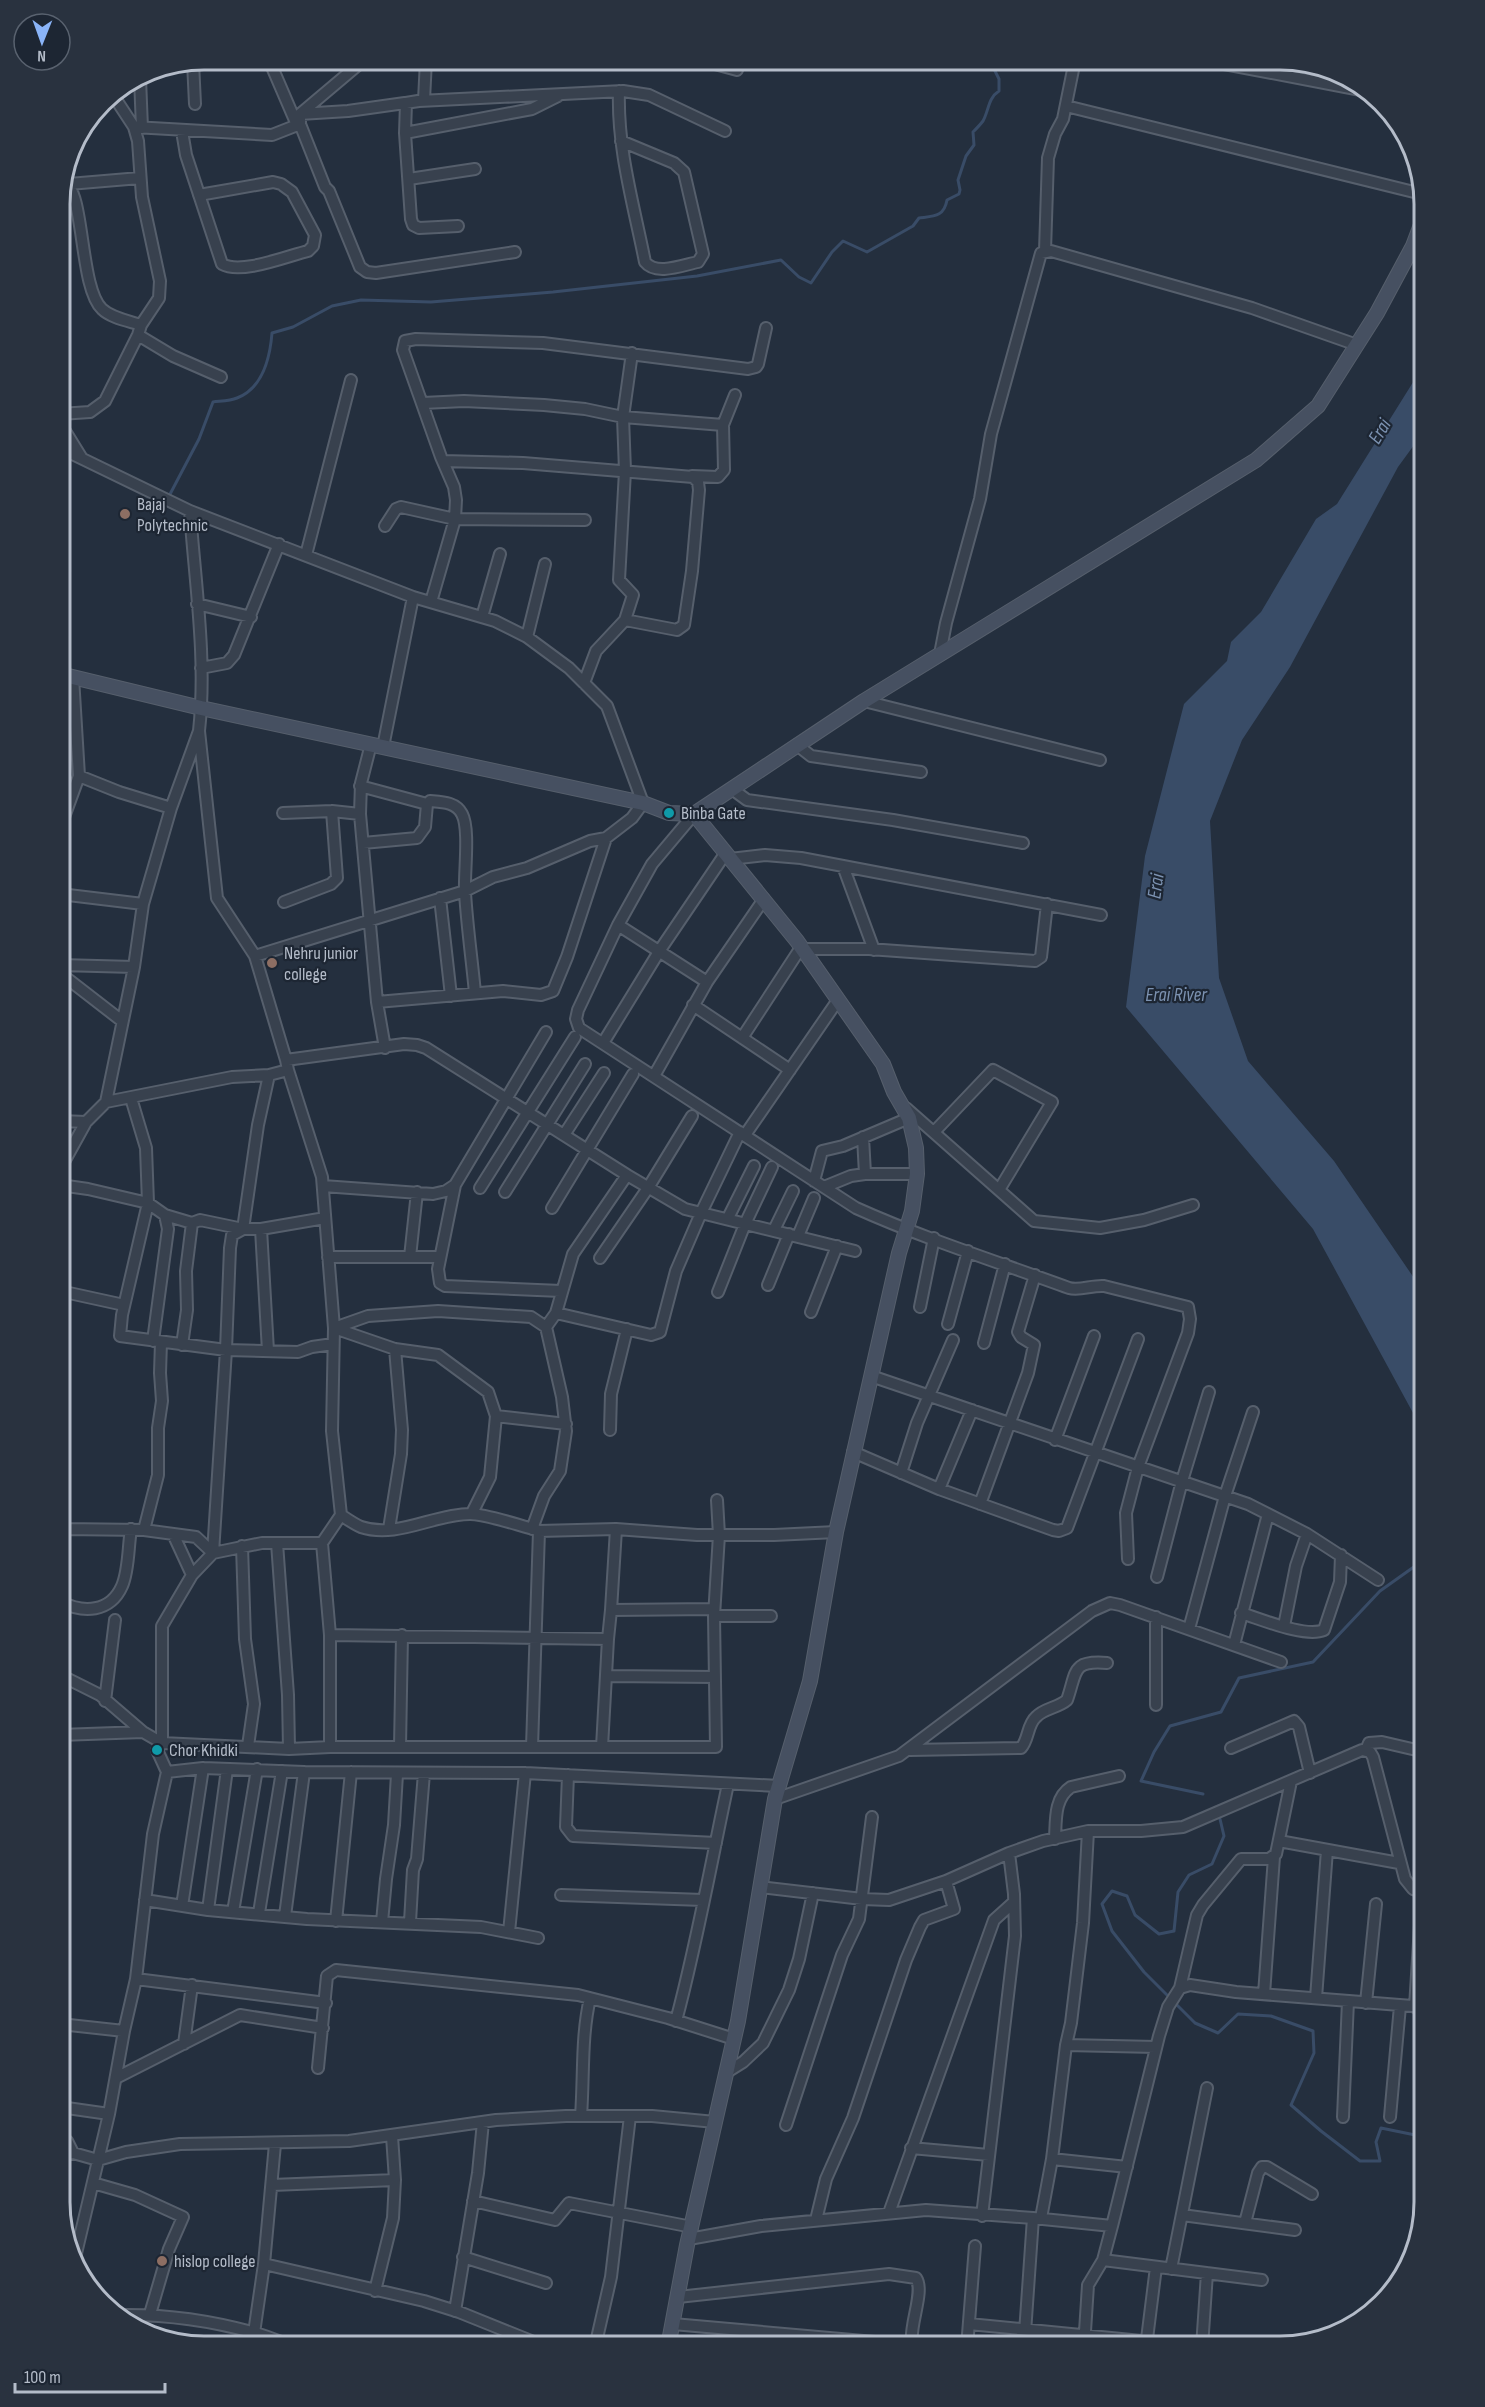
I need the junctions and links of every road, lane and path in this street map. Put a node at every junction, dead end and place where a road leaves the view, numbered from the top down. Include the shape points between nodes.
1 (193, 71) edge
2 (274, 71) edge
3 (349, 71) edge
4 (425, 71) edge
5 (1073, 71) edge
6 (1261, 71) edge
7 (1345, 87) edge
8 (140, 88) edge
9 (619, 91) junction
10 (561, 94) junction
11 (424, 100) junction
12 (119, 102) edge
13 (406, 103) junction
14 (195, 104) dead end
15 (1066, 106) junction
16 (299, 121) junction
17 (138, 127) junction
18 (182, 131) junction
19 (725, 131) dead end
20 (405, 133) junction
21 (621, 141) junction
22 (475, 169) dead end
23 (140, 178) junction
24 (409, 179) junction
25 (73, 183) edge
26 (72, 191) edge
27 (1413, 192) edge
28 (199, 195) junction
29 (458, 226) dead end
30 (1414, 241) edge
31 (1045, 251) junction
32 (516, 252) dead end
33 (766, 328) dead end
34 (139, 330) junction
35 (1357, 345) junction
36 (632, 353) junction
37 (221, 377) dead end
38 (351, 380) dead end
39 (735, 395) dead end
40 (423, 403) junction
41 (71, 413) edge
42 (623, 417) junction
43 (723, 425) junction
44 (71, 441) edge
45 (71, 453) edge
46 (81, 458) junction
47 (443, 461) junction
48 (625, 471) junction
49 (692, 476) junction
50 (190, 511) junction
51 (455, 519) junction
52 (585, 520) dead end
53 (385, 526) dead end
54 (279, 544) junction
55 (500, 554) dead end
56 (306, 555) junction
57 (545, 564) dead end
58 (413, 597) junction
59 (431, 602) junction
60 (197, 604) junction
61 (251, 617) junction
62 (482, 617) junction
63 (625, 620) junction
64 (527, 637) junction
65 (940, 654) junction
66 (201, 668) junction
67 (71, 677) edge
68 (584, 683) junction
69 (864, 701) junction
70 (201, 708) junction
71 (71, 709) edge
72 (199, 731) junction
73 (797, 745) junction
74 (377, 746) junction
75 (1100, 760) dead end
76 (921, 772) dead end
77 (79, 776) junction
78 (360, 786) junction
79 (732, 789) junction
80 (71, 798) edge
81 (643, 803) junction
82 (427, 804) junction
83 (171, 808) junction
84 (332, 811) junction
85 (283, 813) dead end
86 (360, 814) junction
87 (694, 814) junction
88 (606, 838) junction
89 (363, 843) junction
90 (1023, 843) dead end
91 (728, 857) junction
92 (843, 866) junction
93 (465, 891) junction
94 (71, 895) edge
95 (440, 898) junction
96 (764, 899) junction
97 (284, 902) dead end
98 (143, 904) junction
99 (1047, 904) junction
100 (1101, 915) dead end
101 (369, 919) junction
102 (618, 925) junction
103 (803, 950) junction
104 (874, 950) junction
105 (660, 951) junction
106 (255, 956) junction
107 (71, 965) edge
108 (134, 967) junction
109 (71, 982) edge
110 (707, 982) junction
111 (475, 993) junction
112 (451, 996) junction
113 (838, 1000) junction
114 (377, 1002) junction
115 (693, 1005) junction
116 (122, 1021) junction
117 (546, 1032) dead end
118 (575, 1037) dead end
119 (742, 1038) junction
120 (603, 1043) junction
121 (385, 1048) junction
122 (585, 1064) dead end
123 (287, 1065) junction
124 (790, 1070) junction
125 (604, 1073) dead end
126 (633, 1074) dead end
127 (269, 1075) junction
128 (654, 1076) junction
129 (131, 1098) junction
130 (506, 1099) junction
131 (105, 1102) junction
132 (527, 1111) junction
133 (906, 1112) junction
134 (692, 1116) dead end
135 (71, 1121) edge
136 (86, 1122) junction
137 (547, 1124) junction
138 (934, 1132) junction
139 (742, 1134) junction
140 (564, 1135) junction
141 (863, 1137) junction
142 (71, 1149) edge
143 (587, 1149) junction
144 (754, 1166) dead end
145 (772, 1167) dead end
146 (865, 1174) junction
147 (917, 1174) junction
148 (627, 1175) junction
149 (819, 1184) junction
150 (323, 1185) junction
151 (455, 1185) junction
152 (71, 1187) edge
153 (480, 1188) dead end
154 (648, 1188) junction
155 (999, 1190) junction
156 (793, 1191) dead end
157 (417, 1192) junction
158 (505, 1192) dead end
159 (814, 1198) dead end
160 (148, 1203) junction
161 (1193, 1205) dead end
162 (552, 1208) dead end
163 (701, 1213) junction
164 (165, 1215) junction
165 (326, 1218) junction
166 (728, 1218) junction
167 (192, 1223) junction
168 (745, 1224) junction
169 (243, 1229) junction
170 (261, 1229) junction
171 (774, 1230) junction
172 (906, 1231) junction
173 (794, 1235) junction
174 (934, 1238) junction
175 (837, 1246) junction
176 (855, 1251) dead end
177 (968, 1251) junction
178 (328, 1257) junction
179 (410, 1257) junction
180 (440, 1257) junction
181 (600, 1258) dead end
182 (1005, 1264) junction
183 (1035, 1275) junction
184 (768, 1285) dead end
185 (561, 1291) junction
186 (718, 1292) dead end
187 (71, 1293) edge
188 (124, 1305) junction
189 (920, 1307) dead end
190 (811, 1312) dead end
191 (556, 1313) junction
192 (948, 1324) dead end
193 (546, 1327) junction
194 (334, 1328) junction
195 (627, 1329) junction
196 (1094, 1336) dead end
197 (1138, 1339) dead end
198 (953, 1340) dead end
199 (157, 1341) junction
200 (984, 1343) dead end
201 (333, 1344) junction
202 (182, 1345) junction
203 (395, 1349) junction
204 (226, 1350) junction
205 (268, 1351) junction
206 (871, 1376) junction
207 (1209, 1392) dead end
208 (929, 1395) junction
209 (972, 1410) junction
210 (1253, 1412) dead end
211 (496, 1416) junction
212 (1009, 1422) junction
213 (566, 1424) junction
214 (609, 1430) dead end
215 (1055, 1440) junction
216 (853, 1452) junction
217 (1095, 1453) junction
218 (1138, 1467) junction
219 (901, 1473) junction
220 (1182, 1481) junction
221 (939, 1490) junction
222 (1226, 1496) junction
223 (717, 1500) dead end
224 (980, 1504) junction
225 (472, 1514) junction
226 (1268, 1514) junction
227 (341, 1515) junction
228 (71, 1529) edge
229 (131, 1529) junction
230 (389, 1529) junction
231 (616, 1529) junction
232 (144, 1530) junction
233 (535, 1530) junction
234 (836, 1532) junction
235 (1307, 1534) junction
236 (719, 1535) junction
237 (174, 1536) junction
238 (277, 1543) junction
239 (322, 1543) junction
240 (242, 1546) junction
241 (213, 1553) junction
242 (1341, 1555) junction
243 (1128, 1559) dead end
244 (192, 1575) junction
245 (1157, 1577) dead end
246 (1378, 1580) dead end
247 (71, 1607) edge
248 (611, 1610) junction
249 (714, 1612) junction
250 (1242, 1613) junction
251 (771, 1616) dead end
252 (1156, 1617) junction
253 (114, 1620) dead end
254 (1284, 1626) junction
255 (1189, 1629) junction
256 (330, 1635) junction
257 (402, 1635) junction
258 (536, 1637) junction
259 (608, 1639) junction
260 (1234, 1645) junction
261 (1281, 1662) dead end
262 (1107, 1663) dead end
263 (606, 1676) junction
264 (715, 1677) junction
265 (71, 1680) edge
266 (105, 1701) junction
267 (1156, 1705) dead end
268 (144, 1732) junction
269 (71, 1735) edge
270 (162, 1743) junction
271 (248, 1746) junction
272 (400, 1747) junction
273 (602, 1747) junction
274 (330, 1748) junction
275 (532, 1748) junction
276 (1231, 1748) dead end
277 (289, 1749) junction
278 (1414, 1749) edge
279 (910, 1750) junction
280 (1366, 1750) junction
281 (203, 1768) junction
282 (227, 1769) junction
283 (257, 1769) junction
284 (167, 1772) junction
285 (282, 1772) junction
286 (304, 1772) junction
287 (351, 1772) junction
288 (397, 1773) junction
289 (424, 1773) junction
290 (525, 1773) junction
291 (1310, 1773) junction
292 (568, 1774) junction
293 (1119, 1776) dead end
294 (1290, 1781) junction
295 (728, 1784) junction
296 (777, 1792) junction
297 (872, 1817) dead end
298 (1088, 1831) junction
299 (1055, 1839) junction
300 (1279, 1840) junction
301 (716, 1843) junction
302 (1328, 1850) junction
303 (1009, 1853) junction
304 (1274, 1857) junction
305 (1400, 1863) junction
306 (946, 1881) junction
307 (760, 1887) junction
308 (1414, 1888) edge
309 (813, 1893) junction
310 (561, 1894) dead end
311 (862, 1899) junction
312 (145, 1900) junction
313 (703, 1900) junction
314 (1014, 1902) junction
315 (1376, 1904) dead end
316 (182, 1906) junction
317 (208, 1910) junction
318 (233, 1912) junction
319 (259, 1913) junction
320 (285, 1916) junction
321 (336, 1921) junction
322 (382, 1922) junction
323 (410, 1922) junction
324 (509, 1932) junction
325 (538, 1938) dead end
326 (136, 1979) junction
327 (192, 1985) junction
328 (1178, 1989) junction
329 (1264, 1994) junction
330 (590, 1998) junction
331 (1316, 1998) junction
332 (1348, 2001) junction
333 (326, 2002) junction
334 (1366, 2003) junction
335 (1400, 2006) junction
336 (1414, 2007) edge
337 (676, 2021) junction
338 (71, 2025) edge
339 (323, 2028) junction
340 (123, 2031) junction
341 (734, 2039) junction
342 (184, 2044) junction
343 (1066, 2045) junction
344 (1156, 2047) junction
345 (318, 2068) dead end
346 (727, 2072) junction
347 (116, 2078) junction
348 (1208, 2088) dead end
349 (71, 2109) edge
350 (109, 2114) junction
351 (581, 2116) junction
352 (630, 2116) junction
353 (1343, 2117) dead end
354 (1390, 2117) dead end
355 (483, 2122) junction
356 (715, 2122) junction
357 (786, 2125) dead end
358 (392, 2136) junction
359 (275, 2144) junction
360 (911, 2148) junction
361 (71, 2149) edge
362 (73, 2153) joint
363 (989, 2155) junction
364 (1052, 2159) junction
365 (98, 2160) junction
366 (1127, 2167) junction
367 (395, 2180) junction
368 (93, 2183) junction
369 (272, 2185) junction
370 (1312, 2194) dead end
371 (473, 2200) junction
372 (618, 2213) junction
373 (889, 2213) junction
374 (1182, 2215) junction
375 (982, 2216) junction
376 (1037, 2218) junction
377 (816, 2220) junction
378 (1245, 2223) junction
379 (1112, 2226) junction
380 (1295, 2230) dead end
381 (690, 2233) junction
382 (77, 2242) edge
383 (975, 2246) dead end
384 (463, 2258) junction
385 (1103, 2260) junction
386 (264, 2264) junction
387 (1156, 2267) junction
388 (1171, 2269) junction
389 (1207, 2273) junction
390 (1262, 2280) dead end
391 (546, 2283) dead end
392 (375, 2291) junction
393 (678, 2297) junction
394 (455, 2311) junction
395 (150, 2314) junction
396 (131, 2315) edge
397 (673, 2324) junction
398 (969, 2324) junction
399 (1026, 2331) junction
400 (254, 2333) junction
401 (263, 2336) edge
402 (518, 2336) edge
403 (598, 2336) edge
404 (670, 2336) edge
405 (808, 2336) edge
406 (912, 2336) edge
407 (968, 2336) edge
408 (1025, 2336) edge
409 (1056, 2336) edge
410 (1085, 2336) edge
411 (1148, 2336) edge
412 (1203, 2336) edge

1 - 14 street
2 - 16 street
3 - 16 street
4 - 11 street
5 - 15 street
6 - 7 street
8 - 17 street
9 - 10 street
9 - 19 street via 648,95
9 - 21 street
10 - 11 street
10 - 20 street via 532,109
11 - 13 street
12 - 17 street
13 - 16 street via 324,113
13 - 20 street
15 - 27 street
15 - 31 street via 1048,158
16 - 18 street via 272,135
16 - 32 street via 364,271 376,273
17 - 18 street
17 - 23 street
18 - 28 street
20 - 24 street
21 - 21 street via 646,264 660,269 698,262 703,254 684,172 674,163
22 - 24 street
23 - 25 street
23 - 34 street via 160,280 159,298
24 - 29 street via 413,225
26 - 34 street via 95,300 107,314
28 - 28 street via 273,182 281,184 292,192 315,235 313,246 308,251 245,267 227,267 219,259
30 - 35 main road
31 - 35 street via 1252,308
31 - 65 street via 1039,258 991,434 980,499
33 - 36 street via 758,364 752,368
34 - 37 street via 173,356
34 - 41 street via 105,401 90,412
35 - 65 main road via 1318,406 1256,460
36 - 40 street via 543,343 410,339 405,341 403,350
36 - 42 street
38 - 56 street
39 - 43 street
40 - 42 street via 544,405
40 - 47 street
42 - 43 street
42 - 48 street
43 - 49 street via 726,466 722,473 717,477
44 - 46 street
45 - 46 street
46 - 50 street
47 - 48 street
47 - 51 street via 454,487
48 - 49 street
48 - 63 street via 619,580 633,595
49 - 63 street via 699,490 684,625 677,630
50 - 54 street
50 - 60 street
51 - 52 street
51 - 53 street via 401,507
51 - 59 street
54 - 56 street
54 - 61 street
55 - 62 street
56 - 58 street
57 - 64 street
58 - 59 street
58 - 74 street
59 - 62 street
60 - 61 street
60 - 66 street
61 - 66 street via 231,659
62 - 64 street
63 - 68 street via 596,651
64 - 68 street
65 - 69 main road
66 - 70 street
67 - 70 main road
68 - 81 street via 607,706
69 - 73 main road
69 - 75 street
70 - 72 street
70 - 74 main road
71 - 77 street
72 - 83 street
72 - 106 street via 217,898
73 - 76 street via 820,758
73 - 79 main road
74 - 78 street
74 - 81 main road
77 - 80 street
77 - 83 street
78 - 82 street
78 - 86 street
79 - 87 main road
79 - 90 street via 747,800
81 - 87 main road via 669,813
81 - 88 street via 632,818
82 - 89 street via 425,827 417,838
82 - 93 street via 448,803 462,813
83 - 98 street
84 - 85 street
84 - 86 street
84 - 97 street via 337,878
86 - 89 street
87 - 91 main road
87 - 102 street via 652,864
88 - 93 street via 590,840
88 - 111 street via 554,991 541,995
89 - 101 street
91 - 92 street via 782,855
91 - 96 main road
91 - 105 street
92 - 99 street
92 - 104 street
93 - 95 street
93 - 111 street
94 - 98 street
95 - 101 street
95 - 112 street
96 - 103 main road
96 - 110 street
98 - 108 street
99 - 100 street
99 - 104 street via 1041,957 1037,961
101 - 106 street
101 - 114 street
102 - 105 street
102 - 120 street via 576,1016 579,1028
103 - 104 street
103 - 113 main road
103 - 119 street
105 - 110 street
105 - 120 street
106 - 123 street
107 - 108 street
108 - 116 street
109 - 116 street
110 - 115 street
111 - 112 street
112 - 114 street
113 - 124 street
113 - 133 main road via 883,1064
114 - 121 street
115 - 119 street
115 - 128 street
116 - 131 street
117 - 130 street
118 - 132 street
119 - 124 street
120 - 128 street
121 - 123 street
121 - 130 street via 404,1044 426,1048
122 - 137 street
123 - 127 street
123 - 150 street
124 - 139 street
125 - 140 street
126 - 143 street
127 - 129 street via 232,1077
127 - 169 street
128 - 139 street
129 - 131 street
129 - 160 street via 146,1148
130 - 132 street
130 - 151 street
131 - 136 street
132 - 137 street
132 - 153 street
133 - 138 street
133 - 141 street
133 - 147 main road via 916,1148
134 - 154 street
135 - 136 street
136 - 142 street
137 - 140 street
137 - 158 street
138 - 155 street
138 - 155 street via 993,1070 1052,1102
139 - 149 street
139 - 163 street
140 - 143 street
141 - 146 street
141 - 149 street via 822,1151
143 - 148 street
143 - 162 street
144 - 166 street
145 - 168 street
146 - 147 street
146 - 149 street
147 - 172 main road
148 - 154 street
148 - 185 street via 573,1254
149 - 172 street via 856,1208
150 - 157 street
150 - 165 street
151 - 157 street via 441,1193
151 - 180 street
152 - 160 street
154 - 163 street via 685,1209
154 - 181 street
155 - 161 street via 1034,1221 1085,1228 1114,1227
156 - 171 street
157 - 179 street
159 - 173 street
160 - 164 street
160 - 188 street
163 - 166 street
163 - 195 street via 676,1271 660,1332 655,1335
164 - 167 street
164 - 199 street via 168,1229
165 - 170 street
165 - 178 street
166 - 168 street
167 - 169 street via 200,1220
167 - 202 street
168 - 171 street
168 - 186 street
169 - 170 street
169 - 204 street via 232,1235
170 - 205 street
171 - 173 street
172 - 174 street
172 - 206 main road
173 - 175 street
173 - 184 street
174 - 177 street
174 - 189 street
175 - 176 street
175 - 190 street
177 - 182 street
177 - 192 street
178 - 179 street
178 - 194 street
179 - 180 street
180 - 185 street via 438,1277 445,1286
182 - 183 street
182 - 200 street
183 - 212 street via 1017,1332 1034,1344 1028,1373
183 - 218 street via 1075,1289 1104,1286 1188,1307 1188,1333
185 - 191 street
187 - 188 street
188 - 199 street via 120,1336
191 - 193 street
191 - 195 street
193 - 194 street via 531,1317 438,1311 368,1316
193 - 213 street
194 - 201 street
194 - 203 street
195 - 214 street via 611,1394
196 - 215 street
197 - 217 street
198 - 208 street
199 - 202 street
199 - 232 street via 162,1401 159,1463
201 - 205 street via 298,1352
201 - 227 street via 332,1431
202 - 204 street
203 - 211 street via 438,1355 488,1392
203 - 230 street via 402,1430
204 - 205 street
204 - 241 street
206 - 208 street
206 - 216 main road
207 - 220 street
208 - 209 street
208 - 219 street
209 - 212 street
209 - 221 street
210 - 222 street
211 - 213 street
211 - 225 street via 490,1477
212 - 215 street
212 - 224 street
213 - 233 street via 560,1471 544,1496
215 - 217 street
216 - 219 street
216 - 234 main road
217 - 218 street
217 - 224 street via 1064,1530 1053,1530
218 - 220 street
218 - 243 street via 1126,1513
219 - 221 street
220 - 222 street
220 - 245 street
221 - 224 street
222 - 226 street
222 - 255 street
223 - 236 street
225 - 230 street
225 - 233 street
226 - 235 street
226 - 250 street
227 - 230 street via 362,1527
227 - 239 street
228 - 229 street
229 - 232 street
229 - 247 street via 122,1587 99,1609
231 - 233 street
231 - 236 street
231 - 248 street
232 - 237 street
233 - 258 street
234 - 236 street
234 - 296 main road via 810,1681
235 - 242 street
235 - 254 street
236 - 249 street
237 - 241 street via 196,1537
237 - 244 street
238 - 239 street
238 - 240 street
238 - 277 street
239 - 256 street
240 - 241 street
240 - 271 street via 245,1639 254,1704
241 - 244 street
242 - 246 street
242 - 254 street via 1340,1582 1324,1630
244 - 270 street via 162,1626
248 - 249 street
248 - 259 street
249 - 251 street
249 - 264 street
250 - 254 street
250 - 260 street
252 - 255 street
252 - 267 street
252 - 279 street via 1114,1604 1103,1605
253 - 266 street
255 - 260 street
256 - 257 street
256 - 274 street
257 - 258 street
257 - 272 street
258 - 259 street
258 - 275 street
259 - 263 street
260 - 261 street
262 - 279 street via 1085,1663 1078,1667 1067,1700 1036,1716 1021,1748
263 - 264 street
263 - 273 street
264 - 273 street via 716,1747
265 - 266 street
266 - 268 street
268 - 269 street
268 - 270 street
270 - 271 street
270 - 284 street via 158,1750
271 - 277 street
272 - 274 street
272 - 275 street
273 - 275 street
274 - 277 street
276 - 291 street via 1294,1721 1299,1727
278 - 280 street via 1378,1741 1369,1743
279 - 296 street
280 - 291 street
280 - 305 street via 1373,1757
281 - 282 street
281 - 284 street
281 - 316 street
282 - 283 street
282 - 317 street
283 - 285 street
283 - 318 street
284 - 312 street via 153,1834
285 - 286 street
285 - 319 street
286 - 287 street
286 - 320 street
287 - 288 street
287 - 321 street
288 - 289 street
288 - 322 street
289 - 290 street
289 - 323 street
290 - 292 street
290 - 324 street
291 - 294 street
292 - 295 street
292 - 301 street via 566,1827 570,1834
293 - 299 street via 1065,1791 1060,1797
294 - 298 street via 1183,1827
294 - 300 street
295 - 296 street
295 - 301 street
296 - 307 main road
297 - 311 street
298 - 299 street
298 - 343 street via 1083,1923
299 - 303 street
300 - 302 street
300 - 304 street
301 - 313 street
302 - 305 street
302 - 331 street
303 - 306 street
303 - 314 street
304 - 328 street via 1241,1859 1203,1905
304 - 329 street
305 - 308 street via 1407,1882
306 - 311 street via 889,1900
306 - 377 street via 954,1909 924,1920 920,1927 853,2118 826,2179
307 - 309 street
307 - 341 main road
309 - 311 street
309 - 346 street via 789,1990 763,2043
310 - 313 street
311 - 357 street via 859,1919 842,1955
312 - 316 street
312 - 326 street
313 - 337 street via 695,1952
314 - 360 street via 994,1920
314 - 363 street via 1015,1936
315 - 334 street
316 - 317 street
317 - 318 street
318 - 319 street
319 - 320 street
320 - 321 street
321 - 322 street
322 - 323 street
323 - 324 street
324 - 325 street
326 - 327 street
326 - 340 street
327 - 333 street
327 - 342 street
328 - 329 street via 1190,1985
328 - 344 street
329 - 331 street
330 - 333 street via 336,1970 327,1977
330 - 337 street
330 - 351 street via 586,2040 581,2051
331 - 332 street
332 - 334 street
332 - 353 street
333 - 339 street
334 - 335 street
335 - 336 street
335 - 354 street
337 - 341 street
338 - 340 street
339 - 342 street via 240,2015
339 - 345 street
340 - 347 street
341 - 346 main road
342 - 347 street
343 - 344 street
343 - 364 street
344 - 366 street
346 - 356 main road
347 - 350 street
348 - 374 street
349 - 350 street
350 - 365 street
351 - 352 street
351 - 355 street
352 - 356 street
352 - 372 street
355 - 358 street
355 - 371 street
356 - 381 main road
358 - 359 street
358 - 367 street
359 - 365 street via 180,2144
359 - 369 street
360 - 363 street
360 - 373 street
361 - 362 street
362 - 365 street
363 - 375 street
364 - 366 street
364 - 376 street
365 - 368 street
366 - 379 street
367 - 369 street
367 - 392 street via 393,2218
368 - 382 street
368 - 395 street via 135,2195 183,2217
369 - 386 street
370 - 378 street via 1262,2167
371 - 372 street via 555,2220 569,2203
371 - 384 street
372 - 381 street
372 - 403 street via 611,2277
373 - 375 street via 926,2210
373 - 377 street
374 - 378 street
374 - 388 street
375 - 376 street
376 - 379 street
376 - 399 street
377 - 381 street
378 - 380 street
379 - 385 street
381 - 393 main road
383 - 398 street
384 - 391 street
384 - 394 street
385 - 387 street
385 - 410 street via 1088,2285
386 - 392 street
386 - 400 street
387 - 388 street
387 - 411 street
388 - 389 street
389 - 390 street
389 - 412 street
392 - 394 street
393 - 397 main road
393 - 406 street via 889,2274 912,2276 920,2285
394 - 402 street
395 - 396 street
395 - 400 street
397 - 404 main road
397 - 405 street
398 - 399 street
398 - 407 street
399 - 408 street
399 - 409 street
400 - 401 street

